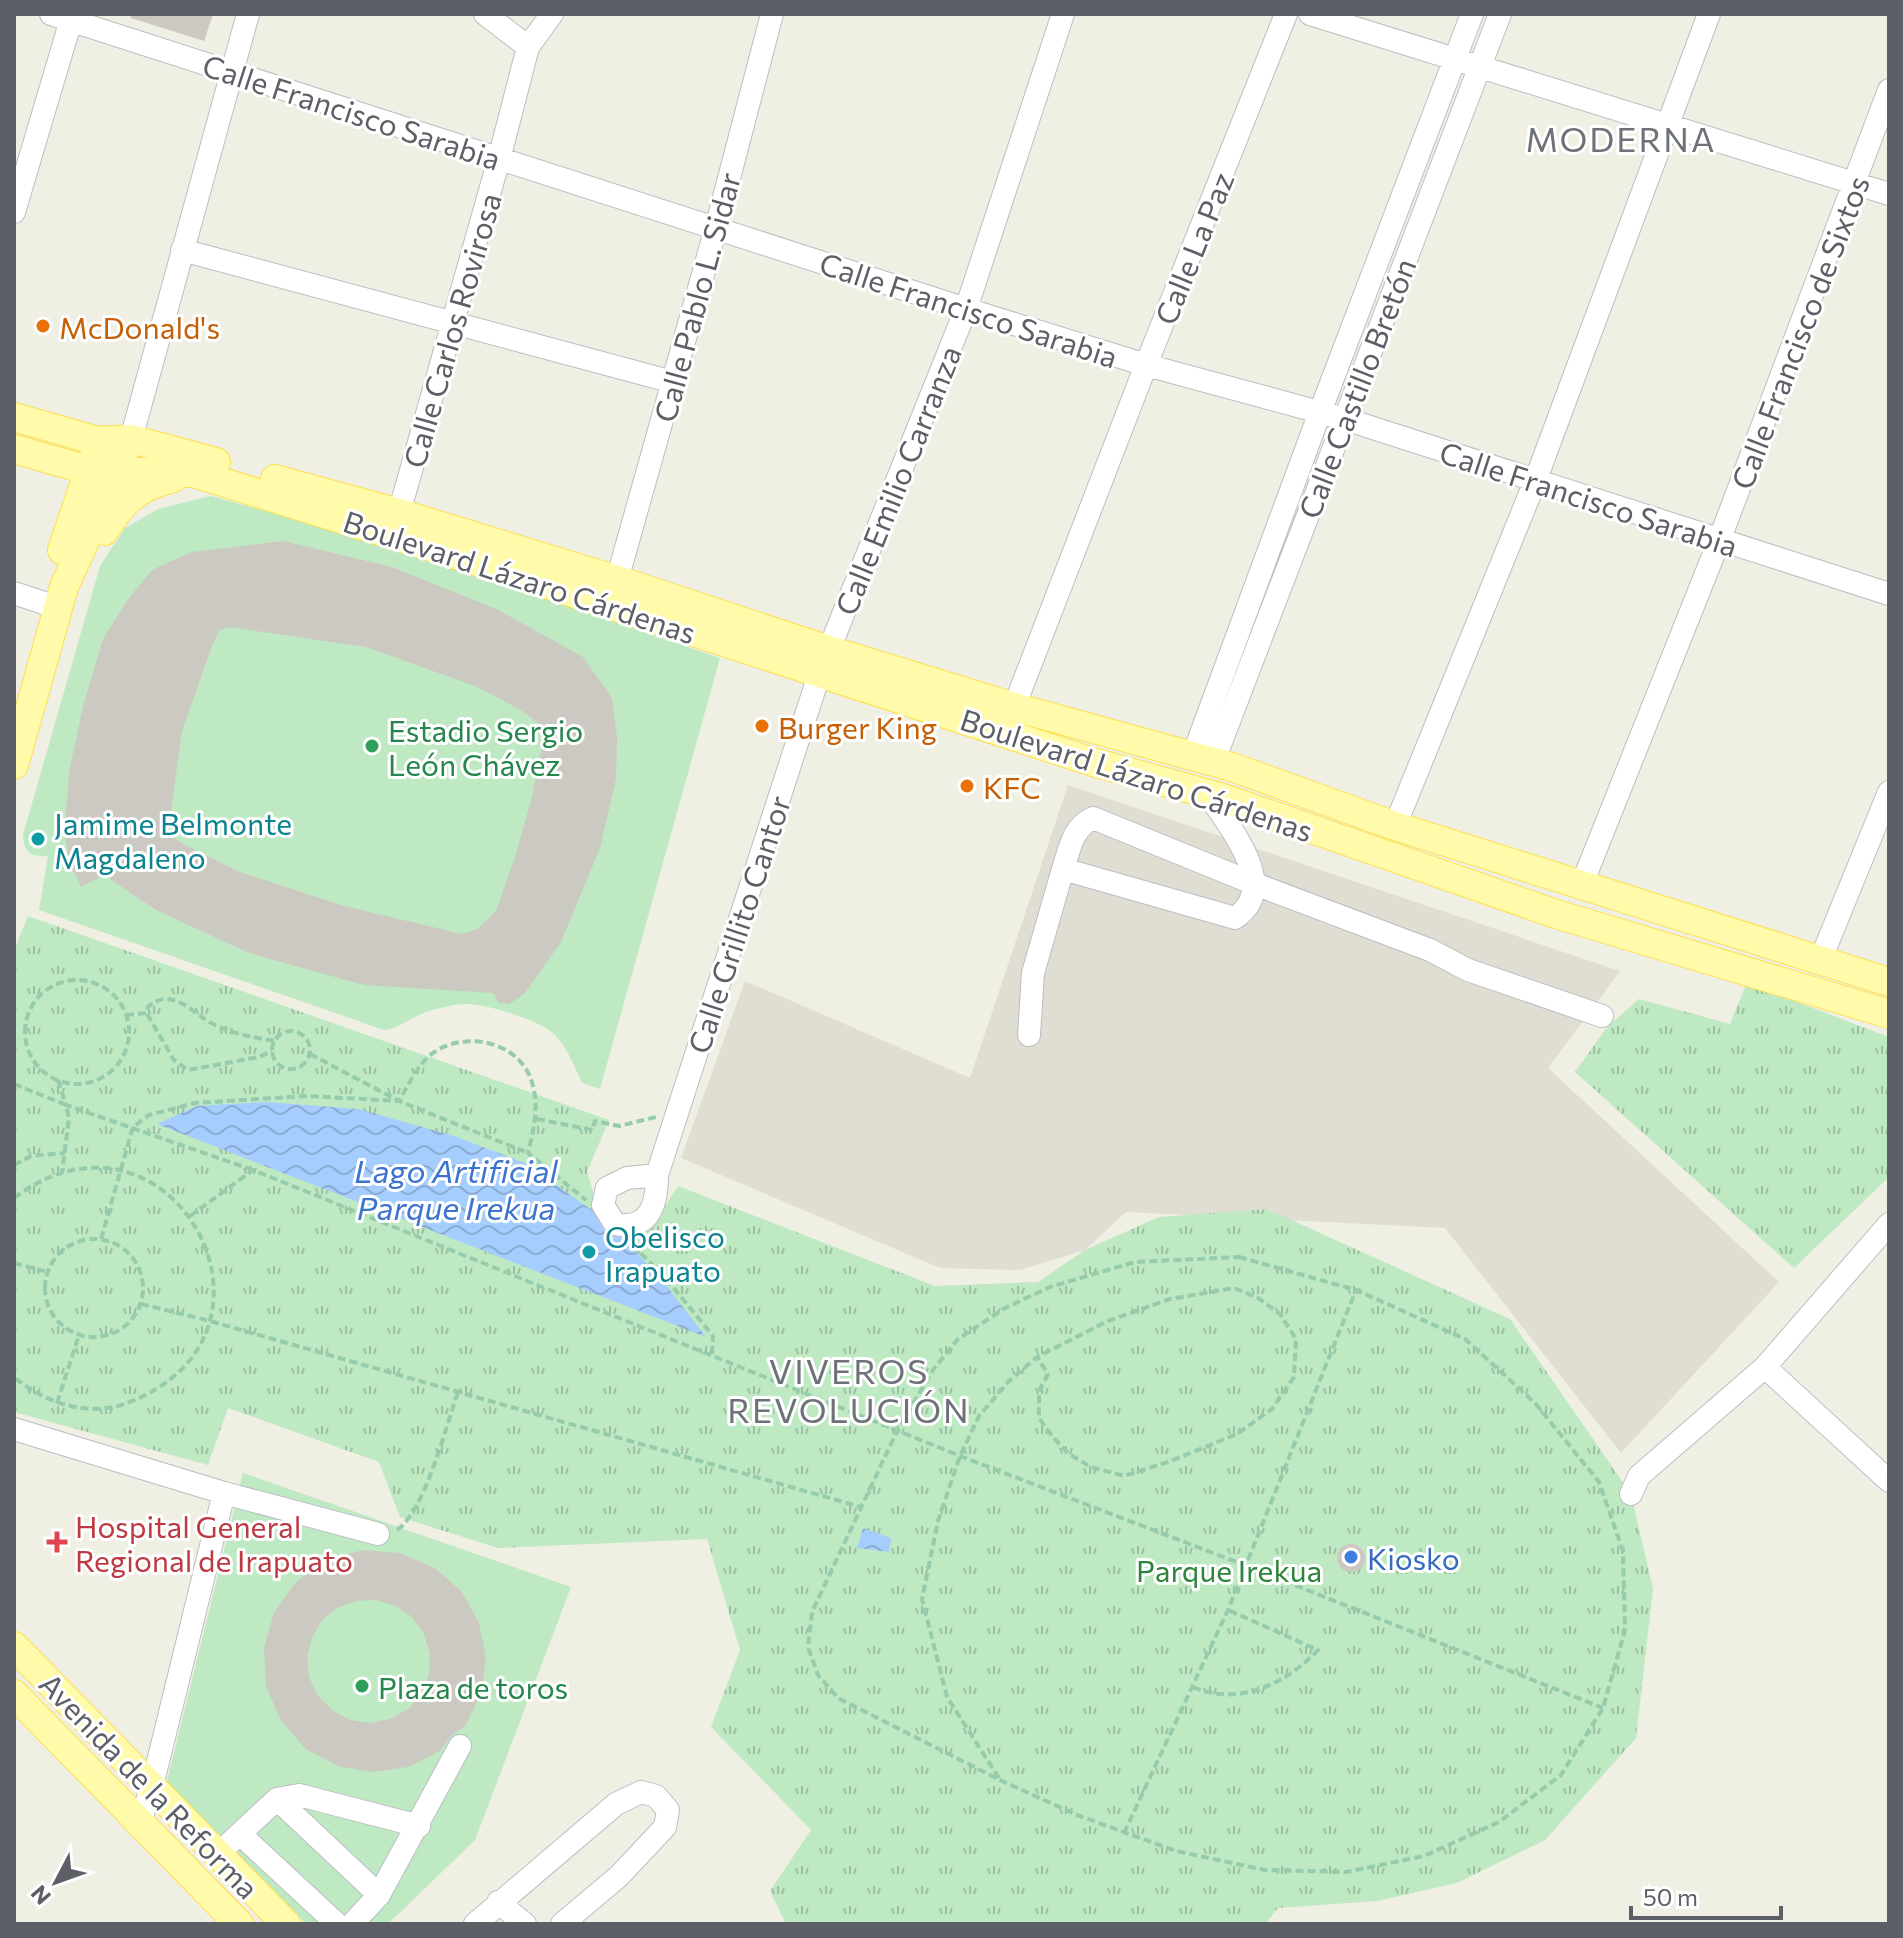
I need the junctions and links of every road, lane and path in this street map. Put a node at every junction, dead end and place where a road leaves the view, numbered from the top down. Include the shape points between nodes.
1 (248, 14) edge
2 (485, 14) edge
3 (552, 14) edge
4 (772, 14) edge
5 (1063, 14) edge
6 (1286, 14) edge
7 (1310, 14) edge
8 (1472, 14) edge
9 (1500, 14) edge
10 (1709, 14) edge
11 (61, 17) edge
12 (528, 47) junction
13 (1455, 58) junction
14 (1480, 65) junction
15 (232, 74) junction
16 (1889, 90) edge
17 (1668, 125) junction
18 (499, 159) junction
19 (1855, 183) junction
20 (1889, 194) edge
21 (14, 212) edge
22 (716, 228) junction
23 (182, 250) junction
24 (966, 309) junction
25 (452, 323) junction
26 (1146, 365) junction
27 (673, 382) junction
28 (1320, 412) junction
29 (14, 417) edge
30 (1345, 419) junction
31 (131, 439) junction
32 (98, 441) junction
33 (14, 449) edge
34 (104, 471) junction
35 (193, 473) junction
36 (1536, 479) junction
37 (399, 513) junction
38 (1719, 541) junction
39 (617, 580) junction
40 (14, 593) edge
41 (1889, 594) edge
42 (54, 595) junction
43 (824, 661) junction
44 (14, 696) edge
45 (1014, 707) junction
46 (1203, 760) junction
47 (14, 765) edge
48 (1889, 792) edge
49 (1208, 794) junction
50 (1395, 826) junction
51 (1063, 869) junction
52 (1255, 884) junction
53 (1582, 884) junction
54 (1820, 961) junction
55 (1889, 982) edge
56 (146, 1013) junction
57 (1889, 1014) edge
58 (126, 1015) junction
59 (1602, 1016) dead end
60 (1029, 1035) dead end
61 (274, 1041) junction
62 (272, 1051) junction
63 (310, 1054) junction
64 (58, 1080) junction
65 (14, 1084) edge
66 (399, 1101) junction
67 (66, 1105) junction
68 (537, 1119) junction
69 (674, 1120) junction
70 (133, 1127) junction
71 (65, 1153) junction
72 (528, 1153) junction
73 (14, 1165) edge
74 (253, 1170) junction
75 (122, 1171) junction
76 (62, 1172) junction
77 (657, 1175) dead end
78 (14, 1198) edge
79 (592, 1206) dead end
80 (190, 1216) junction
81 (1889, 1224) edge
82 (623, 1236) dead end
83 (101, 1239) junction
84 (14, 1263) edge
85 (48, 1272) junction
86 (1356, 1290) junction
87 (141, 1304) junction
88 (210, 1321) junction
89 (79, 1335) junction
90 (712, 1354) junction
91 (1037, 1357) junction
92 (1765, 1367) junction
93 (14, 1377) edge
94 (458, 1392) junction
95 (57, 1403) junction
96 (14, 1429) edge
97 (898, 1429) junction
98 (960, 1456) junction
99 (1887, 1474) edge
100 (224, 1493) junction
101 (1631, 1494) dead end
102 (861, 1507) junction
103 (378, 1534) joint
104 (1247, 1566) junction
105 (1228, 1610) junction
106 (14, 1646) edge
107 (1192, 1686) junction
108 (14, 1694) edge
109 (1603, 1708) junction
110 (460, 1746) dead end
111 (1000, 1780) junction
112 (152, 1786) junction
113 (277, 1799) junction
114 (140, 1822) junction
115 (419, 1826) junction
116 (1124, 1833) junction
117 (240, 1834) junction
118 (218, 1854) junction
119 (379, 1895) junction
120 (498, 1902) junction
121 (239, 1924) edge
122 (286, 1924) edge
123 (337, 1924) edge
124 (352, 1924) edge
125 (475, 1924) edge
126 (525, 1924) edge
127 (562, 1924) edge

1 - 15 street
2 - 12 street
3 - 12 street, Calle Carlos Rovirosa
4 - 22 street, Calle Pablo L. Sidar
5 - 24 street, Calle Emilio Carranza
6 - 26 street, Calle La Paz
7 - 13 street
8 - 13 street, Calle Castillo Bretón
9 - 14 street, Calle Castillo Bretón
10 - 17 street
11 - 15 street, Calle Francisco Sarabia
11 - 21 street
12 - 18 street, Calle Carlos Rovirosa
13 - 14 street
13 - 28 street, Calle Castillo Bretón
14 - 17 street
14 - 30 street, Calle Castillo Bretón
15 - 18 street, Calle Francisco Sarabia
15 - 23 street
16 - 19 street, Calle Francisco de Sixtos
17 - 19 street
17 - 36 street
18 - 22 street, Calle Francisco Sarabia
18 - 25 street, Calle Carlos Rovirosa
19 - 20 street
19 - 38 street, Calle Francisco de Sixtos
22 - 24 street, Calle Francisco Sarabia
22 - 27 street, Calle Pablo L. Sidar
23 - 25 street
23 - 31 street
24 - 26 street, Calle Francisco Sarabia
24 - 43 street, Calle Emilio Carranza
25 - 27 street
25 - 37 street, Calle Carlos Rovirosa
26 - 28 street, Calle Francisco Sarabia
26 - 45 street, Calle La Paz
27 - 39 street, Calle Pablo L. Sidar
28 - 30 street, Calle Francisco Sarabia
28 - 46 street, Calle Castillo Bretón
29 - 32 main road, Boulevard Lázaro Cárdenas
30 - 36 street, Calle Francisco Sarabia
30 - 46 street, Calle Castillo Bretón
31 - 32 main road, Boulevard Lázaro Cárdenas
31 - 34 main road
31 - 37 main road, Boulevard Lázaro Cárdenas
32 - 34 main road
33 - 34 main road, Boulevard Lázaro Cárdenas
34 - 35 main road, Boulevard Lázaro Cárdenas
34 - 42 main road
35 - 42 main road via 133,494
35 - 43 main road, Boulevard Lázaro Cárdenas
36 - 38 street, Calle Francisco Sarabia
36 - 50 street
37 - 39 main road, Boulevard Lázaro Cárdenas
38 - 41 street, Calle Francisco Sarabia
38 - 53 street, Calle Francisco de Sixtos
39 - 43 main road, Boulevard Lázaro Cárdenas
40 - 42 street
42 - 44 main road
42 - 47 main road
43 - 45 main road, Boulevard Lázaro Cárdenas
43 - 49 main road, Boulevard Lázaro Cárdenas via 1093,762
43 - 69 street, Calle Grillito Cantor
45 - 46 main road, Boulevard Lázaro Cárdenas
46 - 50 main road, Boulevard Lázaro Cárdenas
48 - 54 street
49 - 52 street via 1245,854
49 - 57 main road, Boulevard Lázaro Cárdenas via 1556,914
50 - 53 main road, Boulevard Lázaro Cárdenas
51 - 52 street via 1235,918 1247,909
51 - 52 street via 1074,834 1093,818
51 - 60 street via 1033,973
52 - 59 street via 1430,950 1468,970
53 - 54 main road, Boulevard Lázaro Cárdenas
54 - 55 main road, Boulevard Lázaro Cárdenas
56 - 58 path
56 - 61 path via 159,1000 181,1000 210,1023
56 - 62 path via 174,1060 188,1070
58 - 64 path via 128,1045 113,1070 87,1083
58 - 64 path via 109,991 82,980 53,985 41,994 26,1019 25,1034 34,1062
61 - 62 path
61 - 63 path via 282,1033 302,1034
62 - 63 path via 284,1068 295,1069
63 - 66 path
64 - 67 path
65 - 67 path
66 - 68 path via 435,1051 483,1041 519,1060 530,1077
66 - 70 path via 308,1096 195,1103 149,1115
66 - 72 path
67 - 70 path
67 - 71 path
68 - 69 path via 592,1130 595,1121 619,1126 658,1117
68 - 72 path
69 - 77 street, Calle Grillito Cantor
70 - 74 path
70 - 75 path
71 - 73 path via 31,1156
71 - 76 path
72 - 79 path
74 - 80 path
74 - 90 path
75 - 76 path via 91,1167
75 - 80 path via 147,1180
75 - 83 path
76 - 78 path
80 - 88 path via 212,1266
81 - 92 street
82 - 90 path via 713,1336
83 - 85 path via 68,1246
83 - 87 path via 118,1245 135,1263 143,1287
84 - 85 path
85 - 89 path via 50,1310
86 - 97 path via 1239,1257 1135,1262 1064,1283 1005,1308 958,1339
86 - 104 path
86 - 109 path via 1465,1339 1535,1403 1599,1482 1623,1551 1625,1630
87 - 88 path
87 - 89 path via 116,1332
88 - 94 path
88 - 95 path via 197,1350 177,1375 151,1394 121,1405
89 - 95 path
90 - 97 path
91 - 91 path via 1158,1303 1234,1288 1280,1314 1296,1339 1294,1377 1272,1409 1237,1434 1124,1476 1091,1467 1052,1436 1039,1418 1039,1391 1048,1374
91 - 98 path via 979,1416
92 - 99 street
92 - 101 street via 1639,1476
93 - 95 path
94 - 102 path
94 - 103 path via 409,1522
96 - 100 street
97 - 98 path
97 - 102 path
98 - 104 path
98 - 111 path via 938,1521 922,1599 947,1697
100 - 103 street
100 - 112 street
102 - 111 path via 812,1612 808,1647 818,1675 838,1698
104 - 105 path
104 - 109 path
105 - 107 path
105 - 107 path via 1318,1650 1299,1670 1271,1685 1235,1695
106 - 112 main road, Avenida de la Reforma
107 - 116 path
108 - 114 main road, Avenida de la Reforma
109 - 116 path via 1561,1775 1499,1822 1424,1856 1346,1872 1265,1870 1176,1851
110 - 115 street
111 - 116 path
112 - 114 street
112 - 118 main road, Avenida de la Reforma
113 - 115 street via 299,1795
113 - 117 street
113 - 119 street
114 - 121 main road, Avenida de la Reforma
115 - 119 street
117 - 118 street
117 - 123 street
118 - 122 main road, Avenida de la Reforma
119 - 124 street
120 - 125 street
120 - 126 street
120 - 127 street via 616,1804 641,1792 656,1796 668,1810 665,1827 619,1876

